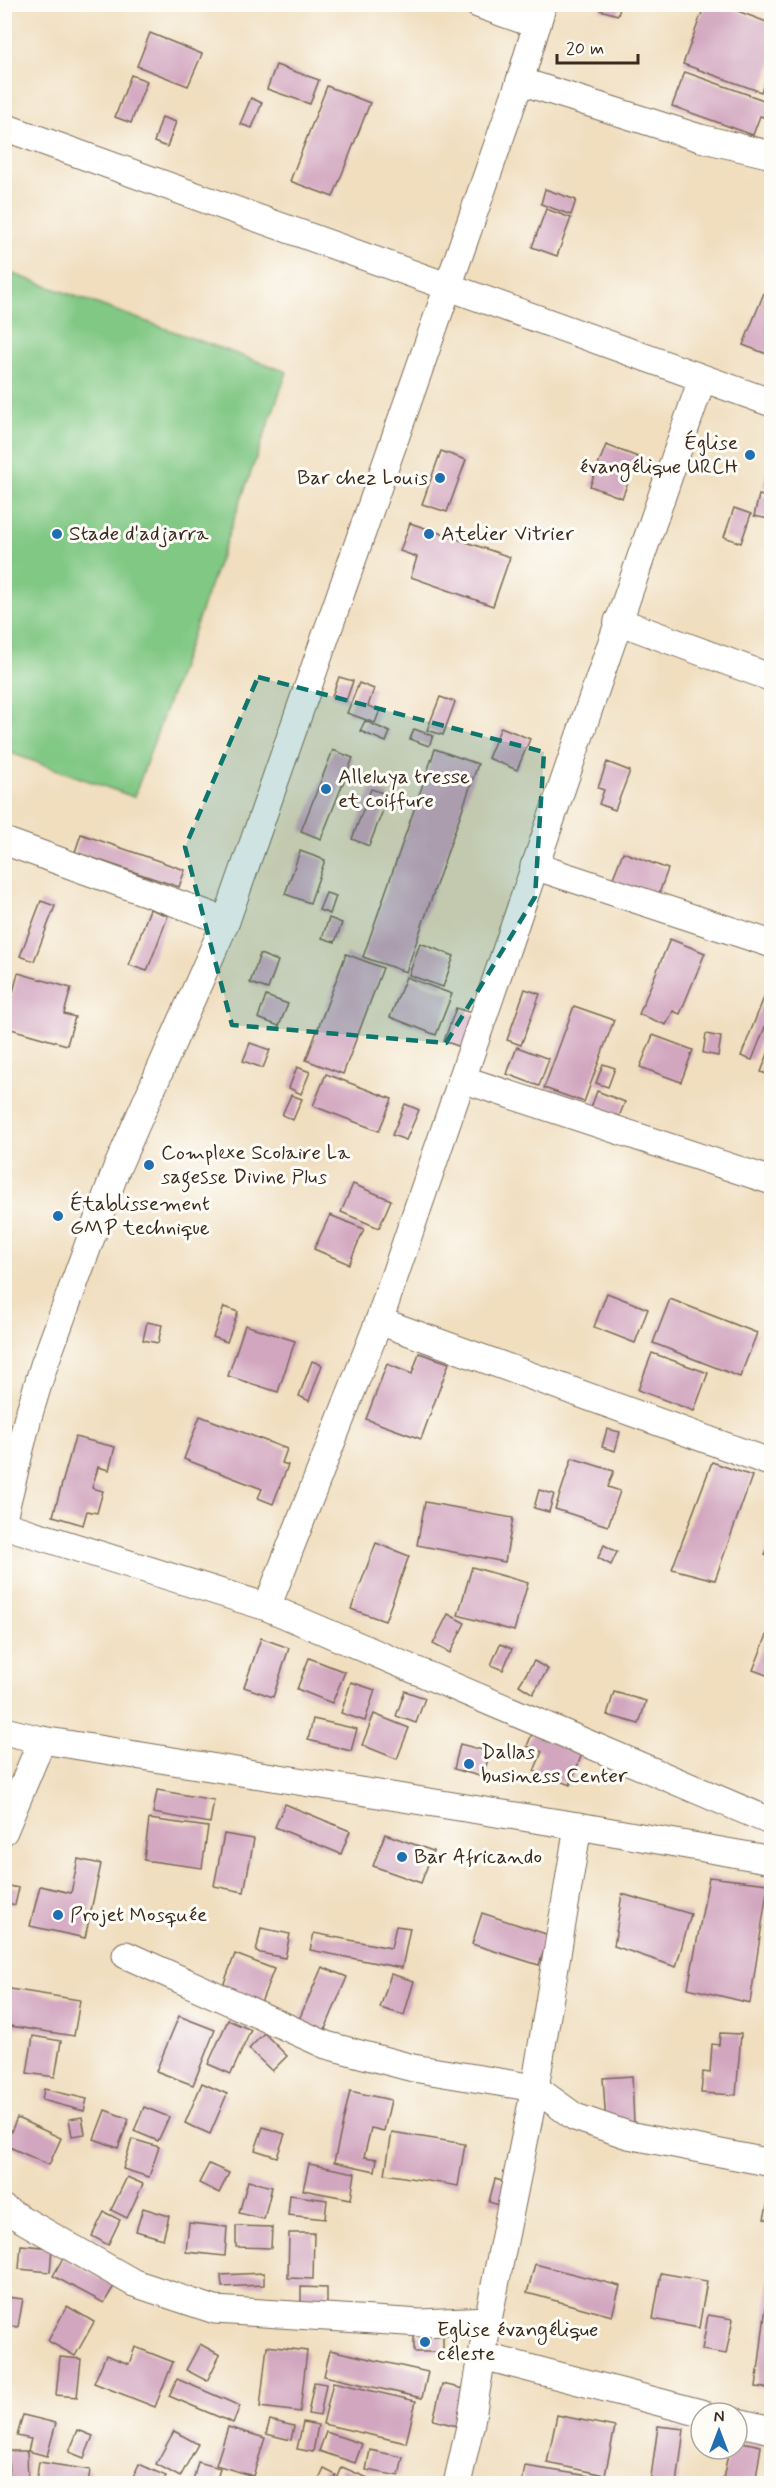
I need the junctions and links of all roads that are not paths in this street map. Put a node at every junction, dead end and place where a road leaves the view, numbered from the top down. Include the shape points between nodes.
1 (478, 4) edge
2 (540, 15) edge
3 (520, 81) junction
4 (4, 127) edge
5 (769, 149) edge
6 (446, 285) junction
7 (702, 380) junction
8 (771, 403) edge
9 (618, 621) junction
10 (771, 678) edge
11 (4, 841) edge
12 (534, 866) junction
13 (226, 921) junction
14 (771, 944) edge
15 (462, 1079) junction
16 (771, 1182) edge
17 (379, 1321) junction
18 (771, 1463) edge
19 (4, 1514) edge
20 (4, 1525) edge
21 (267, 1607) junction
22 (4, 1731) edge
23 (42, 1740) junction
24 (771, 1822) edge
25 (578, 1826) junction
26 (4, 1831) edge
27 (771, 1860) edge
28 (126, 1954) dead end
29 (535, 2088) junction
30 (771, 2163) edge
31 (4, 2210) edge
32 (488, 2320) junction
33 (483, 2356) junction
34 (689, 2410) edge
35 (749, 2425) edge
36 (771, 2430) edge
37 (457, 2484) edge

1 - 2 street
2 - 3 street
3 - 5 street via 700,138
3 - 6 street
4 - 6 street
6 - 7 street
6 - 13 street
7 - 8 street
7 - 9 street
9 - 10 street
9 - 12 street
11 - 13 street
12 - 14 street
12 - 15 street
13 - 19 street via 116,1170 44,1365
15 - 16 street
15 - 17 street
17 - 18 street
17 - 21 street
20 - 21 street
21 - 24 street
22 - 23 street
23 - 25 street
23 - 26 street
25 - 27 street
25 - 29 street
28 - 29 street via 326,2045 412,2068
29 - 30 street via 575,2117 628,2135
29 - 32 street
31 - 32 street via 134,2283 215,2310 422,2323
32 - 33 street
33 - 34 street
33 - 37 street
35 - 36 street

